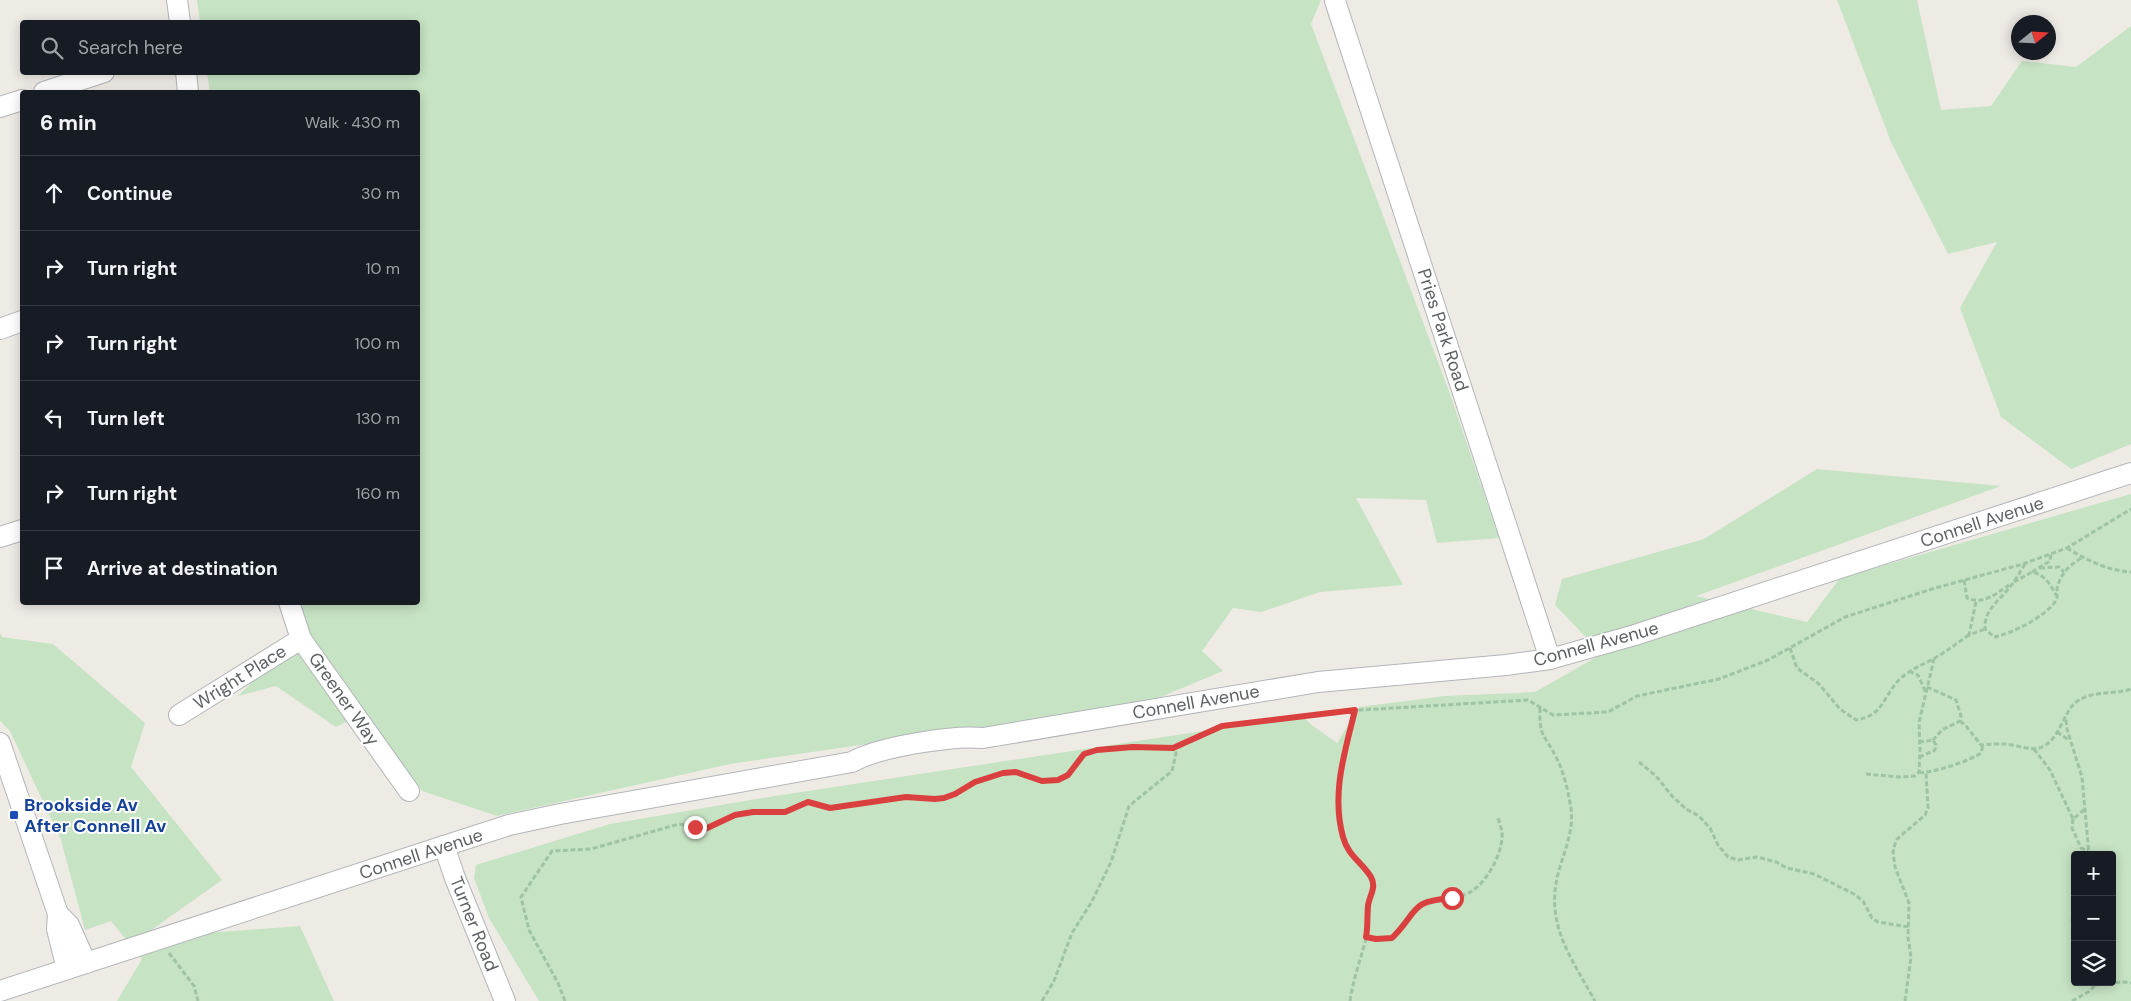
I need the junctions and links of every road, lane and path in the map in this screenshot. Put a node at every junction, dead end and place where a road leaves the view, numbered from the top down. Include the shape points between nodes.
1 (177, 0) edge
2 (1335, 1) edge
3 (180, 20) edge
4 (95, 75) edge
5 (186, 75) edge
6 (50, 90) edge
7 (188, 90) edge
8 (20, 101) edge
9 (0, 107) edge
10 (20, 322) edge
11 (0, 329) edge
12 (2131, 473) edge
13 (2131, 509) edge
14 (20, 531) edge
15 (0, 537) edge
16 (2066, 548) junction
17 (2052, 553) junction
18 (2083, 557) junction
19 (2026, 563) junction
20 (2038, 568) junction
21 (2032, 572) junction
22 (2064, 572) junction
23 (2131, 572) edge
24 (1964, 580) junction
25 (2012, 584) junction
26 (2057, 598) junction
27 (1976, 602) junction
28 (290, 605) edge
29 (1985, 629) junction
30 (1970, 635) junction
31 (301, 639) junction
32 (1790, 648) junction
33 (1934, 658) junction
34 (1550, 659) junction
35 (1909, 671) junction
36 (1927, 688) junction
37 (2131, 688) edge
38 (1926, 693) junction
39 (1540, 708) junction
40 (1355, 710) junction
41 (179, 715) dead end
42 (2066, 720) junction
43 (1960, 721) junction
44 (2057, 732) junction
45 (1934, 740) junction
46 (2070, 741) junction
47 (1919, 742) junction
48 (0, 743) edge
49 (1983, 745) junction
50 (1175, 747) junction
51 (2034, 749) junction
52 (1919, 758) junction
53 (1639, 762) dead end
54 (1919, 772) junction
55 (1926, 773) junction
56 (1866, 774) dead end
57 (409, 791) dead end
58 (2085, 810) junction
59 (1498, 817) dead end
60 (2073, 819) junction
61 (444, 846) junction
62 (2086, 851) edge
63 (2089, 851) edge
64 (1908, 927) junction
65 (1366, 937) junction
66 (160, 940) junction
67 (76, 966) junction
68 (2116, 983) edge
69 (2131, 983) edge
70 (2093, 986) edge
71 (0, 991) edge
72 (198, 1001) edge
73 (505, 1001) edge
74 (565, 1001) edge
75 (1042, 1001) edge
76 (1350, 1001) edge
77 (1594, 1001) edge
78 (1905, 1001) edge
79 (2072, 1001) edge

1 - 3 street
2 - 34 street, Pries Park Road
4 - 6 street
5 - 7 street
8 - 9 street
10 - 11 street
12 - 34 street, Connell Avenue via 1636,635
13 - 16 path
14 - 15 street
16 - 17 path
16 - 18 path
17 - 19 path
17 - 20 path via 2050,561
18 - 22 path
18 - 23 path via 2118,571
19 - 24 path
19 - 25 path
20 - 21 path
20 - 22 path via 2059,567
21 - 25 path
21 - 26 path via 2040,574 2050,584
22 - 26 path via 2057,588
24 - 27 path via 1967,598
24 - 32 path via 1845,617
25 - 27 path via 1988,599
25 - 29 path via 1991,607 1984,620
26 - 29 path via 2053,606 2042,614 2003,636 1994,637
27 - 30 path
28 - 31 street, Greener Way
29 - 30 path
30 - 33 path
31 - 41 street, Wright Place
31 - 57 street, Greener Way
32 - 35 path via 1797,668 1856,720 1869,718 1881,707 1898,681
32 - 39 path via 1719,679 1637,696 1608,712 1553,715
33 - 35 path
33 - 36 path
34 - 61 street, Connell Avenue via 1318,682 983,738 970,745 911,757 869,764 852,762 560,814
35 - 38 path via 1918,675
36 - 38 path
36 - 43 path via 1956,700 1962,716
37 - 42 path via 2085,697 2070,709
38 - 47 path via 1918,722
39 - 40 path via 1528,700
39 - 77 path via 1540,728 1560,766 1572,819 1558,874 1554,913 1561,940
40 - 50 path via 1222,726
40 - 65 path via 1342,763 1338,803 1348,850 1371,877 1373,884
42 - 44 path
42 - 46 path
43 - 45 path via 1942,730
43 - 49 path
44 - 46 path
44 - 51 path via 2042,748
45 - 47 path
45 - 52 path via 1936,750
46 - 58 path via 2082,777
47 - 52 path
48 - 67 street via 58,914 57,929
49 - 51 path via 2006,744
49 - 55 path via 1981,753 1974,759
50 - 74 path via 1097,750 1084,754 1068,775 1058,780 1042,781 1016,772 1003,773 975,782 944,798 906,797 830,808 808,802 785,812 735,815 705,829 678,824 591,849 552,851 521,897 529,930
50 - 75 path via 1172,771 1129,806 1111,862 1072,932 1054,981
51 - 60 path via 2050,770
52 - 54 path
53 - 64 path via 1686,810 1699,816 1728,857 1738,860 1757,857 1814,874 1854,894 1878,922
54 - 55 path
54 - 56 path via 1915,776 1899,777
55 - 64 path via 1928,808 1925,815 1896,840 1893,852 1895,867 1909,903
58 - 60 path
58 - 63 path
59 - 65 path via 1502,833 1499,852 1481,883 1466,894 1422,902 1392,938
60 - 62 path via 2072,828 2081,848
61 - 66 street, Connell Avenue
61 - 73 street, Turner Road
64 - 78 path via 1911,957
65 - 76 path
66 - 67 street, Connell Avenue
66 - 72 path via 194,986
67 - 71 street, Connell Avenue
68 - 69 path
70 - 79 path

